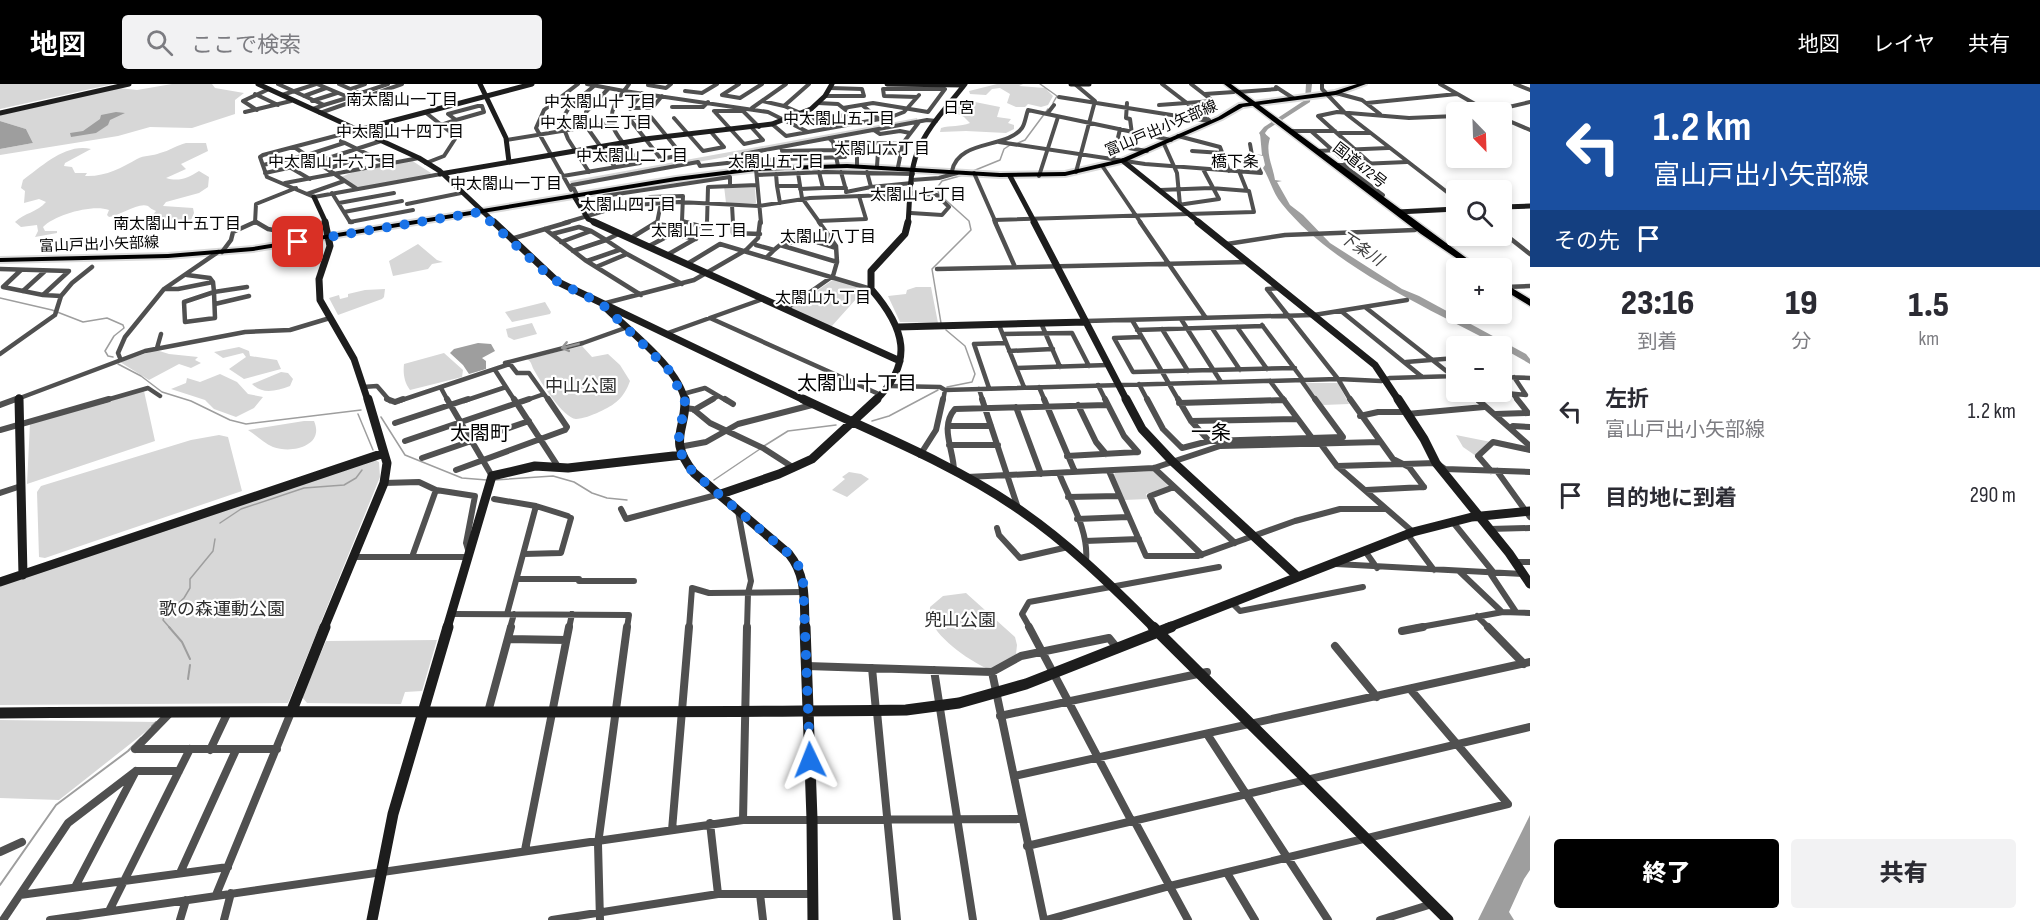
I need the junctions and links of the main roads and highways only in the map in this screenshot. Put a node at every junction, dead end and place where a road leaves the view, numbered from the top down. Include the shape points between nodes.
1 (1222, 84) edge
2 (1227, 84) edge
3 (1363, 84) edge
4 (1236, 92) junction
5 (1251, 102) junction
6 (1288, 129) junction
7 (1456, 258) edge
8 (1462, 258) edge
9 (0, 260) edge
10 (1512, 293) edge
11 (1530, 306) edge

1 - 4 highway, 国道472号
2 - 4 highway, 国道472号
3 - 5 main road, 富山戸出小矢部線 via 1329,94
4 - 5 highway, 国道472号
5 - 6 highway, 国道472号
5 - 9 main road, 富山戸出小矢部線 via 1123,161 1076,172 1039,176 958,172 913,176 898,167 787,167 681,178 602,194 220,252
6 - 7 highway, 国道472号
6 - 8 highway, 国道472号
10 - 11 highway

